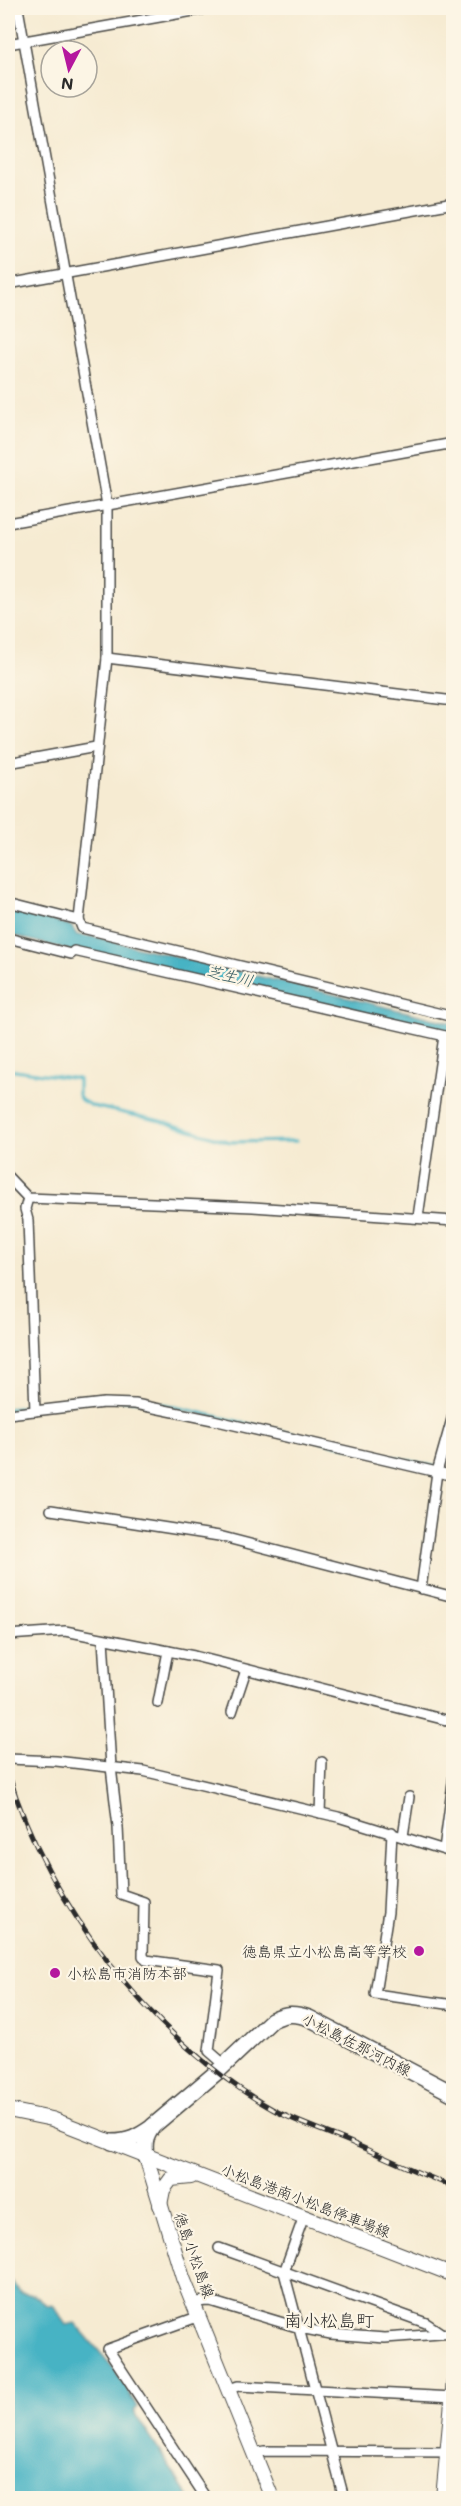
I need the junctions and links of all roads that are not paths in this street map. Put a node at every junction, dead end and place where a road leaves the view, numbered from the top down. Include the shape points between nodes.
1 (18, 8) edge
2 (210, 8) edge
3 (25, 40) junction
4 (8, 44) edge
5 (453, 204) edge
6 (66, 273) junction
7 (8, 284) edge
8 (453, 443) edge
9 (107, 505) junction
10 (8, 523) edge
11 (107, 658) junction
12 (453, 701) edge
13 (96, 747) junction
14 (8, 763) edge
15 (8, 902) edge
16 (79, 920) junction
17 (8, 938) edge
18 (453, 1017) edge
19 (449, 1037) edge
20 (8, 1177) edge
21 (28, 1198) junction
22 (418, 1217) junction
23 (453, 1221) edge
24 (35, 1407) junction
25 (453, 1412) edge
26 (8, 1414) edge
27 (438, 1469) junction
28 (453, 1476) edge
29 (51, 1510) dead end
30 (421, 1589) junction
31 (453, 1597) edge
32 (8, 1635) edge
33 (103, 1639) junction
34 (168, 1651) junction
35 (246, 1670) junction
36 (158, 1703) dead end
37 (232, 1712) dead end
38 (453, 1722) edge
39 (8, 1760) edge
40 (322, 1762) dead end
41 (111, 1767) junction
42 (453, 1775) edge
43 (409, 1797) dead end
44 (320, 1813) junction
45 (392, 1832) junction
46 (403, 1836) junction
47 (444, 1849) junction
48 (453, 1852) edge
49 (453, 2005) edge
50 (225, 2064) junction
51 (453, 2094) edge
52 (8, 2110) edge
53 (153, 2126) junction
54 (112, 2142) junction
55 (146, 2157) junction
56 (199, 2178) junction
57 (160, 2205) junction
58 (304, 2216) junction
59 (219, 2248) dead end
60 (284, 2272) junction
61 (453, 2275) edge
62 (194, 2302) junction
63 (200, 2316) junction
64 (300, 2328) junction
65 (441, 2333) junction
66 (453, 2333) edge
67 (453, 2380) edge
68 (229, 2390) junction
69 (316, 2390) junction
70 (453, 2397) edge
71 (333, 2452) junction
72 (451, 2452) edge
73 (255, 2453) junction
74 (206, 2499) edge
75 (272, 2499) edge
76 (345, 2499) edge
77 (443, 2499) edge

1 - 3 street
2 - 3 street
3 - 4 street
3 - 6 street
5 - 6 street
6 - 7 street
6 - 9 street
8 - 9 street
9 - 10 street
9 - 11 street
11 - 12 street
11 - 13 street
13 - 14 street
13 - 16 street
15 - 16 street
16 - 18 street via 82,928
17 - 19 street
19 - 22 street
20 - 21 street
21 - 22 street
21 - 24 street via 25,1209
22 - 23 street
24 - 26 street
24 - 27 street via 135,1404
25 - 27 street
27 - 28 street
27 - 30 street
29 - 30 street via 219,1536
30 - 31 street
32 - 33 street via 65,1631
33 - 34 street
33 - 41 street
34 - 35 street
34 - 36 street
35 - 37 street
35 - 38 street
39 - 41 street
40 - 44 street
41 - 44 street
41 - 50 street via 121,1894 144,1902 143,1956 151,1962 219,1970 209,2051
42 - 47 street
43 - 46 street
44 - 45 street
45 - 46 street
45 - 49 street via 388,1912 375,1994
46 - 47 street
47 - 48 street
50 - 51 main road, 小松島佐那河内線 via 272,2020 296,2014
50 - 53 main road, 小松島佐那河内線
52 - 54 main road via 52,2119
53 - 54 main road, 小松島佐那河内線 via 126,2142
53 - 55 main road via 146,2135
54 - 55 main road
55 - 56 main road, 小松島港南小松島停車場線
55 - 57 main road, 徳島小松島線
56 - 57 main road via 171,2179 163,2190
56 - 58 main road, 小松島港南小松島停車場線
57 - 62 main road, 徳島小松島線
58 - 60 street
58 - 61 main road, 小松島港南小松島停車場線
59 - 60 street
60 - 64 street
60 - 65 street via 426,2323
62 - 63 main road, 徳島小松島線
62 - 64 street via 210,2301
63 - 68 main road, 徳島小松島線
63 - 74 street via 108,2349
64 - 65 street via 385,2338
64 - 69 street
65 - 66 street
67 - 70 main road
68 - 69 street via 238,2386
68 - 73 main road, 徳島小松島線
69 - 70 street
69 - 71 street
70 - 72 main road
71 - 72 street
71 - 73 street
71 - 76 street
72 - 77 main road
73 - 75 main road, 徳島小松島線

